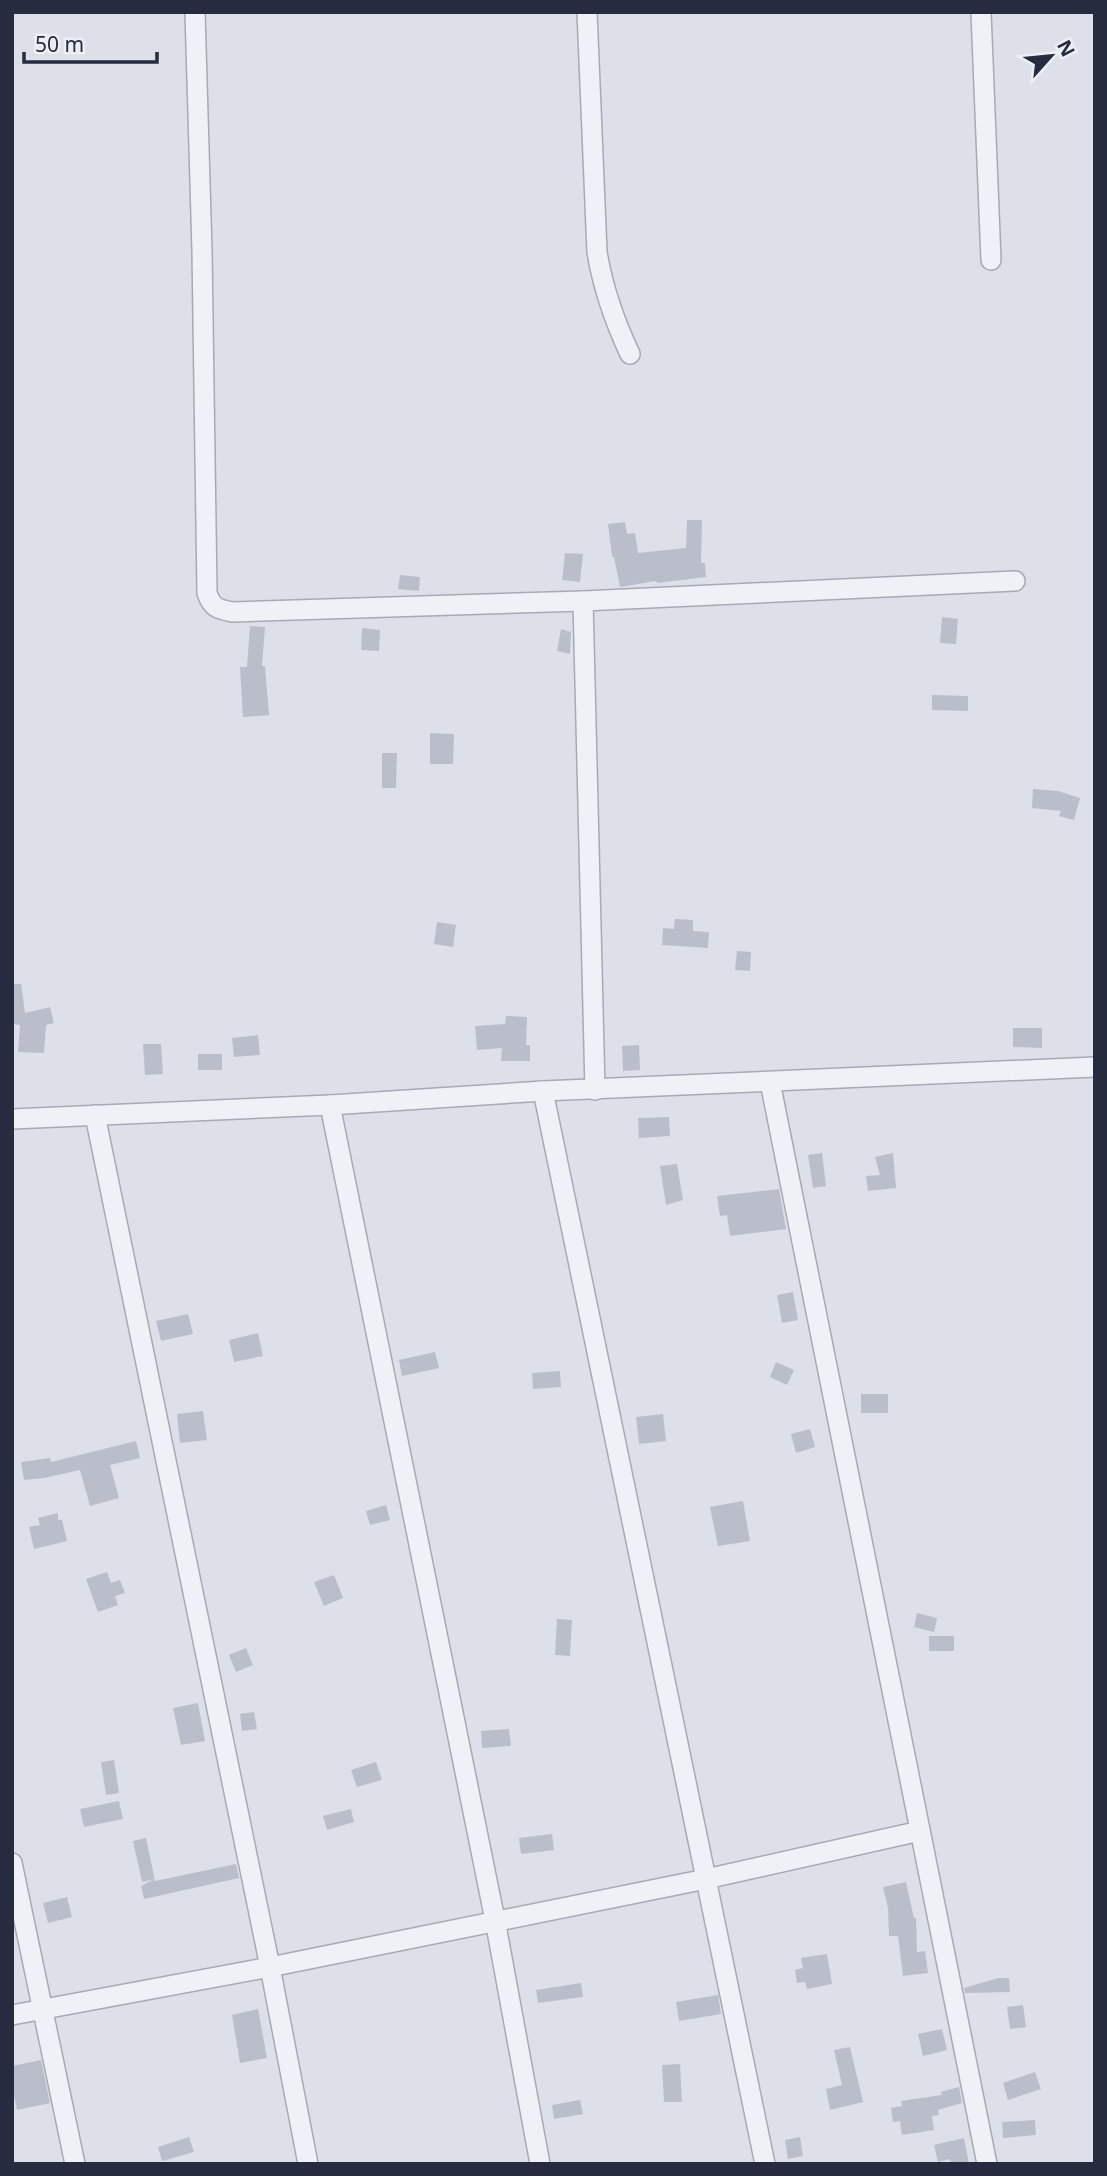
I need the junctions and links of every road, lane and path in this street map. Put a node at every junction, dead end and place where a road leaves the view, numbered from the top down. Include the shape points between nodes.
1 (195, 12) edge
2 (587, 12) edge
3 (981, 12) edge
4 (990, 260) dead end
5 (630, 354) dead end
6 (1015, 581) dead end
7 (583, 601) junction
8 (1095, 1067) edge
9 (770, 1082) junction
10 (595, 1090) junction
11 (543, 1091) junction
12 (330, 1105) junction
13 (95, 1115) junction
14 (12, 1119) edge
15 (920, 1831) junction
16 (12, 1863) edge
17 (706, 1879) junction
18 (495, 1920) junction
19 (270, 1967) junction
20 (42, 2010) junction
21 (12, 2015) edge
22 (75, 2164) edge
23 (308, 2164) edge
24 (540, 2164) edge
25 (765, 2164) edge
26 (988, 2164) edge

1 - 7 street via 210,604 232,612
2 - 5 street via 597,252 611,312
3 - 4 street
6 - 7 street
7 - 10 street
8 - 9 street
9 - 10 street
9 - 15 street
10 - 11 street
11 - 12 street
11 - 17 street
12 - 13 street
12 - 18 street
13 - 14 street
13 - 19 street
15 - 17 street
15 - 26 street
16 - 20 street
17 - 18 street
17 - 25 street
18 - 19 street
18 - 24 street
19 - 20 street
19 - 23 street
20 - 21 street
20 - 22 street

